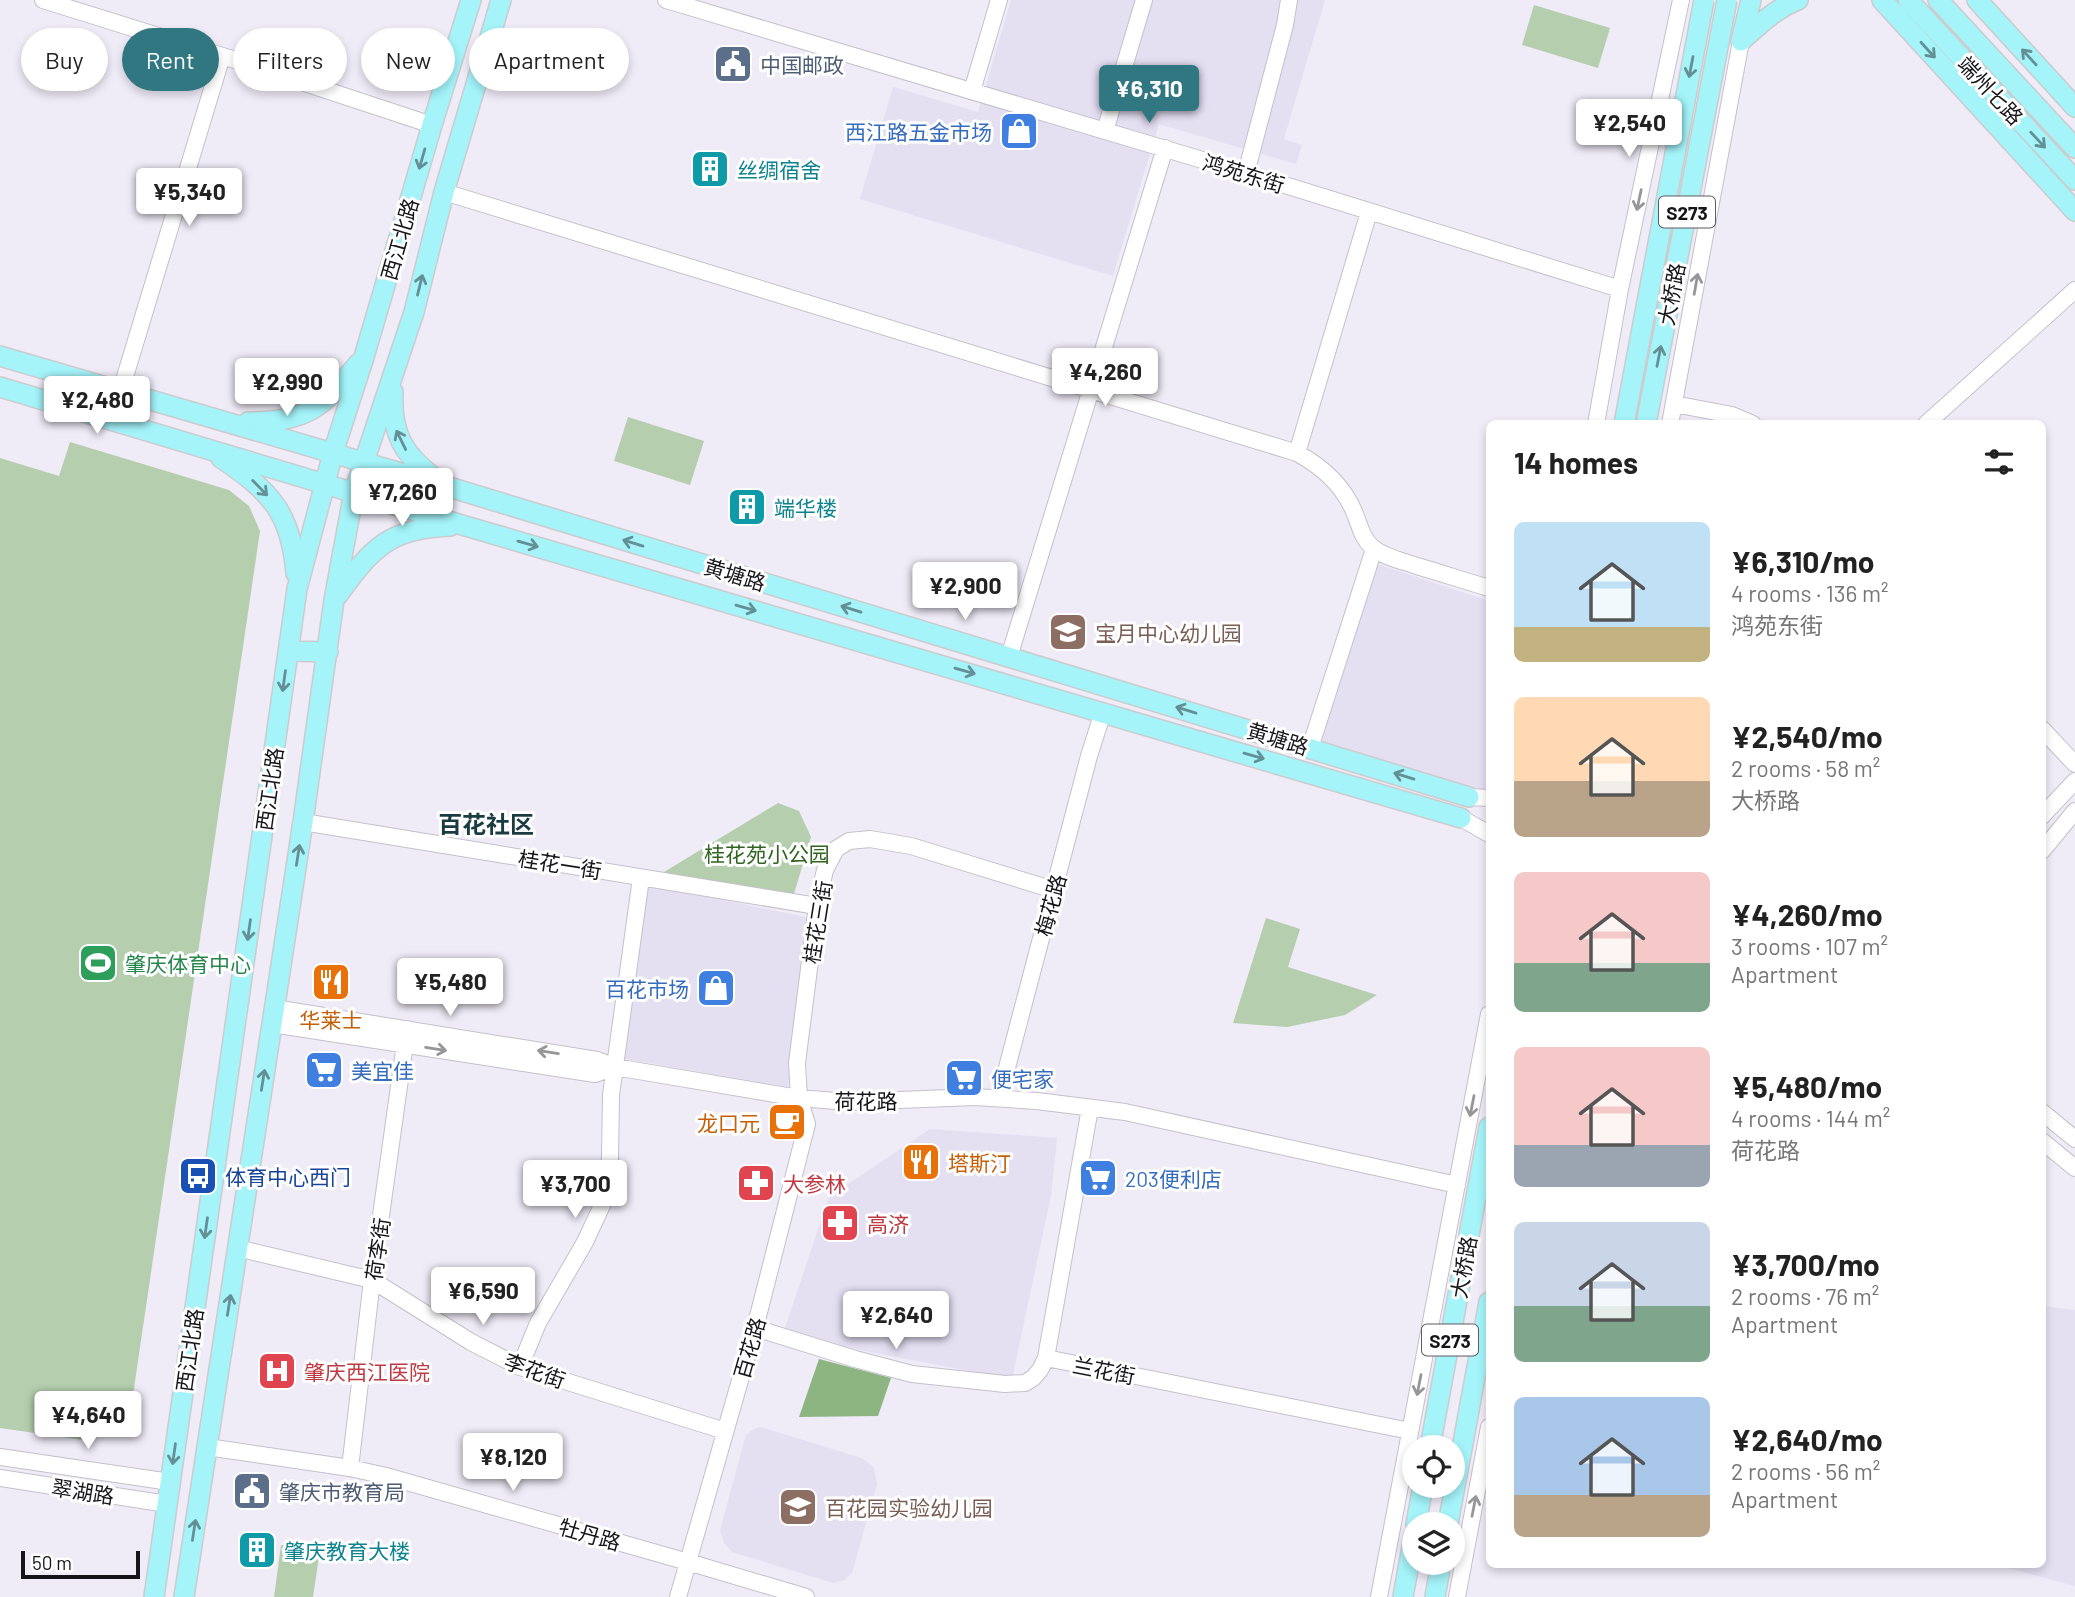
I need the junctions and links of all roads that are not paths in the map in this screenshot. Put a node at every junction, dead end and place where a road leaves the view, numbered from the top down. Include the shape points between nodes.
1 (43, 0) edge
2 (471, 0) edge
3 (501, 0) edge
4 (666, 0) edge
5 (999, 0) edge
6 (1144, 0) edge
7 (1289, 0) edge
8 (1681, 0) edge
9 (1704, 0) edge
10 (1727, 0) edge
11 (1751, 0) edge
12 (1798, 0) edge
13 (1882, 0) edge
14 (1908, 0) edge
15 (1938, 0) edge
16 (1977, 0) edge
17 (1674, 37) junction
18 (1741, 41) junction
19 (222, 56) junction
20 (1737, 60) junction
21 (972, 91) junction
22 (2075, 107) edge
23 (432, 125) junction
24 (1105, 131) junction
25 (1164, 148) junction
26 (2075, 148) edge
27 (1245, 173) junction
28 (2075, 180) edge
29 (444, 192) junction
30 (2075, 211) edge
31 (1369, 212) junction
32 (1620, 289) junction
33 (2075, 290) edge
34 (381, 302) junction
35 (414, 312) junction
36 (0, 356) edge
37 (364, 356) junction
38 (393, 374) junction
39 (0, 387) edge
40 (121, 390) junction
41 (1091, 390) junction
42 (1674, 404) junction
43 (1597, 420) edge
44 (1625, 420) edge
45 (1647, 420) edge
46 (1671, 420) edge
47 (1744, 420) edge
48 (1930, 420) edge
49 (230, 422) junction
50 (206, 447) junction
51 (332, 453) junction
52 (1297, 453) junction
53 (364, 462) junction
54 (325, 483) junction
55 (449, 487) junction
56 (354, 492) junction
57 (462, 525) junction
58 (1374, 549) junction
59 (1486, 588) edge
60 (297, 589) junction
61 (334, 600) junction
62 (289, 651) junction
63 (328, 652) junction
64 (1009, 657) junction
65 (1103, 712) junction
66 (2046, 733) edge
67 (1310, 748) junction
68 (2075, 764) edge
69 (2075, 780) edge
70 (1469, 797) joint
71 (1486, 798) edge
72 (2075, 811) edge
73 (2046, 812) edge
74 (1461, 818) joint
75 (303, 822) junction
76 (1486, 832) edge
77 (2046, 846) edge
78 (641, 878) junction
79 (1054, 890) junction
80 (817, 906) junction
81 (273, 1016) junction
82 (1486, 1030) edge
83 (406, 1037) junction
84 (615, 1067) junction
85 (799, 1098) junction
86 (999, 1098) junction
87 (1090, 1108) junction
88 (2046, 1115) edge
89 (2075, 1139) edge
90 (1486, 1144) edge
91 (2046, 1144) edge
92 (2075, 1168) edge
93 (1457, 1185) junction
94 (1470, 1232) junction
95 (237, 1248) junction
96 (372, 1280) junction
97 (1432, 1318) junction
98 (1486, 1318) edge
99 (755, 1328) junction
100 (1045, 1358) junction
101 (520, 1367) junction
102 (1410, 1431) junction
103 (725, 1432) junction
104 (1432, 1435) edge
105 (1486, 1443) edge
106 (207, 1447) junction
107 (0, 1457) edge
108 (350, 1468) junction
109 (0, 1478) edge
110 (170, 1482) junction
111 (167, 1504) junction
112 (1450, 1512) edge
113 (688, 1562) junction
114 (1407, 1575) edge
115 (1439, 1575) edge
116 (154, 1597) edge
117 (184, 1597) edge
118 (678, 1597) edge
119 (806, 1597) edge
120 (1379, 1597) edge
121 (1403, 1597) edge
122 (1435, 1597) edge
123 (1457, 1597) edge

1 - 19 street
2 - 23 main road, 西江北路
3 - 29 main road, 西江北路
4 - 21 street, 鸿苑东街
5 - 21 street
6 - 24 street
7 - 27 street
8 - 17 street
9 -> 44 main road, 大桥路 / S273, bridge
45 -> 10 main road, 大桥路 / S273, bridge
11 - 18 main road
12 - 18 main road via 1766,18
13 -> 30 main road
14 -> 28 main road, 端州七路
15 - 26 main road, 端州七路
22 -> 16 main road
17 - 20 street via 1679,30 1695,26 1712,28 1729,41
17 -> 32 street
18 - 20 street
19 - 23 street
19 - 40 street
42 -> 20 street
21 - 24 street, 鸿苑东街
23 -> 34 main road, 西江北路
24 - 25 street, 鸿苑东街
25 - 27 street, 鸿苑东街
25 - 41 street
27 - 31 street, 鸿苑东街
35 -> 29 main road, 西江北路
29 - 41 street
31 - 32 street, 鸿苑东街
31 - 52 street
32 - 43 street
33 - 48 street
34 - 35 main road
34 - 37 main road, 西江北路
35 - 38 main road, 西江北路
36 - 40 main road, 黄塘路
37 - 49 main road via 328,398 296,418
37 - 51 main road, 西江北路
38 - 53 main road, 西江北路
55 -> 38 main road via 420,467 399,440 392,408
39 - 50 main road, 黄塘路
40 - 49 main road, 黄塘路
41 - 52 street
41 - 64 street
42 - 46 street
42 - 47 street
49 - 51 main road, 黄塘路
50 - 54 main road, 黄塘路
50 -> 60 main road via 253,480 278,511 294,547
51 - 53 main road, 黄塘路
51 - 54 main road, 西江北路
52 - 58 street via 1316,463 1344,492
53 - 55 main road, 黄塘路
53 - 56 main road, 西江北路
54 - 56 main road, 黄塘路
54 - 60 main road, 西江北路
64 -> 55 main road, 黄塘路
56 - 57 main road, 黄塘路
56 - 61 main road, 西江北路
57 - 61 main road via 428,527 387,541 359,565
57 -> 65 main road, 黄塘路
58 - 59 street
58 - 67 street
60 - 62 main road, 西江北路
61 - 63 main road, 西江北路
62 - 63 main road
62 -> 110 main road, 西江北路
63 - 75 main road, 西江北路
67 -> 64 main road, 黄塘路
65 -> 74 main road, 黄塘路
65 - 79 street, 梅花路
66 - 68 street
70 -> 67 main road, 黄塘路
69 - 73 street
70 - 71 street
72 - 77 street
74 - 76 street
75 - 78 street, 桂花一街
81 -> 75 main road, 西江北路
78 - 80 street, 桂花一街
78 - 84 street
79 - 80 street, 桂花三街 via 911,846 870,839 849,841 836,849 825,870
79 - 86 street, 梅花路
80 - 85 street, 桂花三街 via 797,1063
81 - 83 street, 荷花路
95 -> 81 main road, 西江北路
82 -> 93 street
83 - 84 street, 荷花路 via 597,1060
83 - 96 street, 荷李街
84 - 85 street, 荷花路
84 - 101 street via 604,1200 538,1323
85 - 86 street, 荷花路 via 848,1102
85 - 99 street, 百花路 via 807,1124
86 - 87 street, 荷花路
87 - 93 street, 荷花路
87 - 100 street, 兰花街
88 - 89 street
90 - 94 main road, 大桥路 / S273
91 - 92 street
93 - 97 street
94 - 97 street
94 - 104 main road, 大桥路 / S273
95 - 96 street, 李花街
106 -> 95 main road, 西江北路
96 - 101 street, 李花街
96 - 108 street, 荷李街
97 -> 102 street
98 - 112 main road, 大桥路 / S273
99 - 100 street via 912,1374 1005,1384 1033,1378
99 - 103 street, 百花路
100 - 102 street, 兰花街
101 - 103 street, 李花街
102 - 120 street
103 - 113 street, 百花路
123 -> 105 street
106 - 108 street, 牡丹路
117 -> 106 main road, 西江北路
107 - 110 street, 翠湖路
108 - 113 street, 牡丹路
109 - 111 street, 翠湖路
110 - 111 main road, 西江北路
111 - 116 main road, 西江北路
113 - 118 street, 百花路
113 - 119 street, 牡丹路
114 - 121 main road
115 - 122 main road

